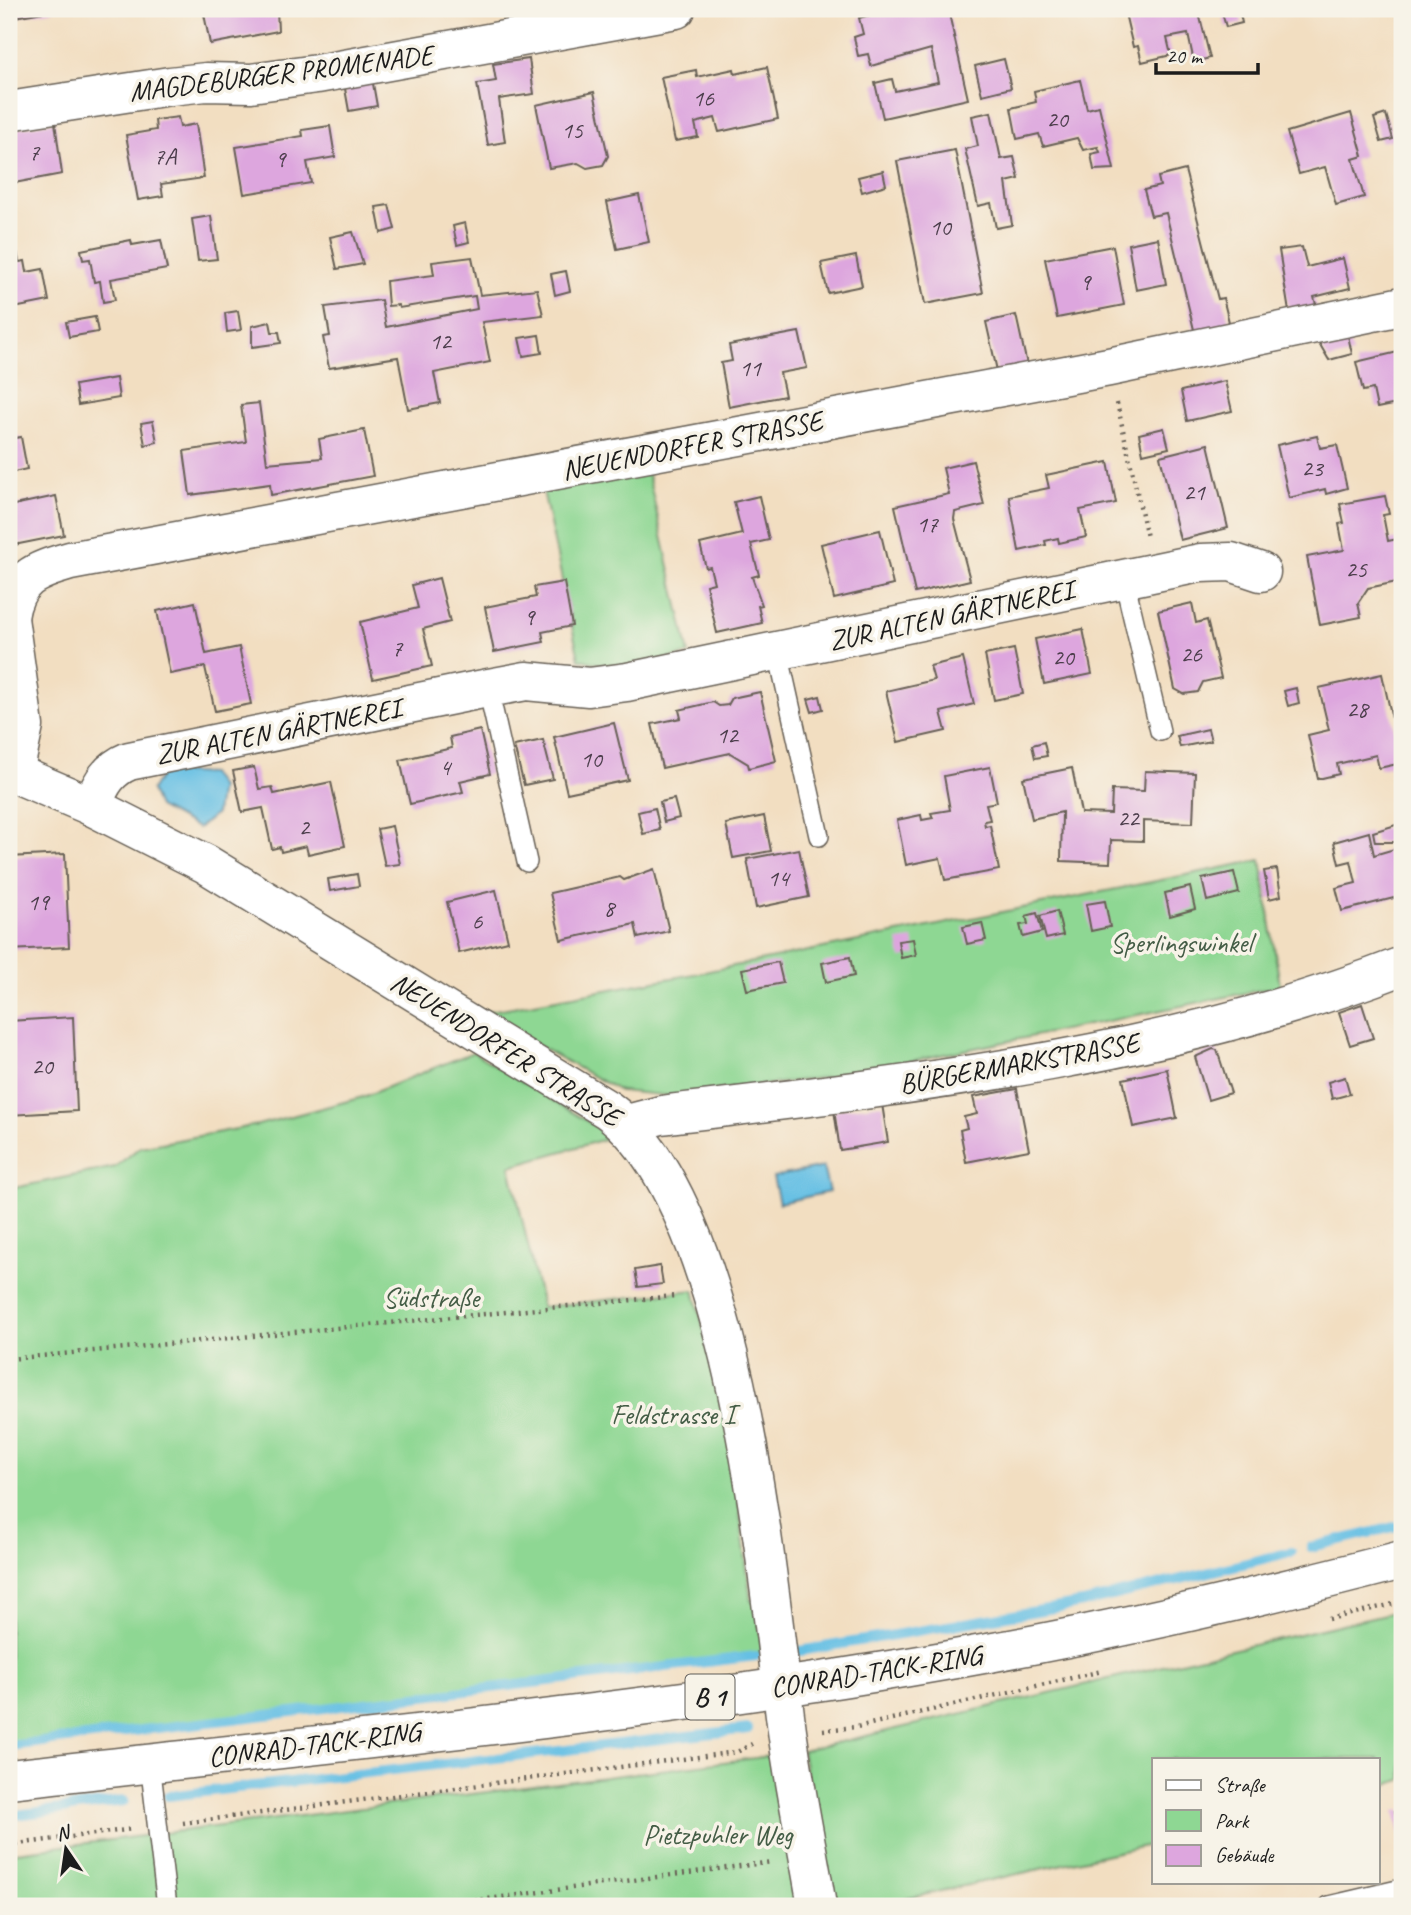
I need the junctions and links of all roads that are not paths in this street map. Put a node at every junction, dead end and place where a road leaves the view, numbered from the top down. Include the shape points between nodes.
1 (677, 9) edge
2 (9, 111) edge
3 (1402, 306) edge
4 (1261, 572) dead end
5 (1140, 576) junction
6 (9, 618) edge
7 (778, 652) junction
8 (488, 688) junction
9 (1160, 731) dead end
10 (11, 772) edge
11 (91, 806) junction
12 (819, 836) dead end
13 (527, 862) dead end
14 (1402, 966) edge
15 (627, 1124) junction
16 (1402, 1560) edge
17 (782, 1687) junction
18 (150, 1763) junction
19 (9, 1779) edge
20 (1402, 1889) edge
21 (167, 1906) edge
22 (817, 1906) edge
23 (1329, 1906) edge

1 - 2 street, MAGDEBURGER PROMENADE via 317,74 251,83 170,86
3 - 6 street, NEUENDORFER STRASSE via 1109,367 70,561 31,575 20,585
4 - 5 street, ZUR ALTEN GÄRTNEREI via 1231,562 1200,563
5 - 7 street, ZUR ALTEN GÄRTNEREI
5 - 9 lane
6 - 10 street, NEUENDORFER STRASSE via 24,726
7 - 8 street, ZUR ALTEN GÄRTNEREI via 589,687 526,681
7 - 12 lane
8 - 11 street, ZUR ALTEN GÄRTNEREI via 129,761 114,767
8 - 13 lane
10 - 11 street, NEUENDORFER STRASSE
11 - 15 street, NEUENDORFER STRASSE via 206,864
14 - 15 street, BÜRGERMARKSTRASSE via 1295,1004 1143,1041 942,1080 662,1115
15 - 17 street, NEUENDORFER STRASSE via 667,1183 710,1292 740,1408
16 - 17 street, CONRAD-TACK-RING / B 1 via 1105,1631
17 - 18 street, CONRAD-TACK-RING / B 1
17 - 22 street, NEUENDORFER STRASSE
18 - 19 street, CONRAD-TACK-RING / B 1
18 - 21 lane
20 - 23 lane

